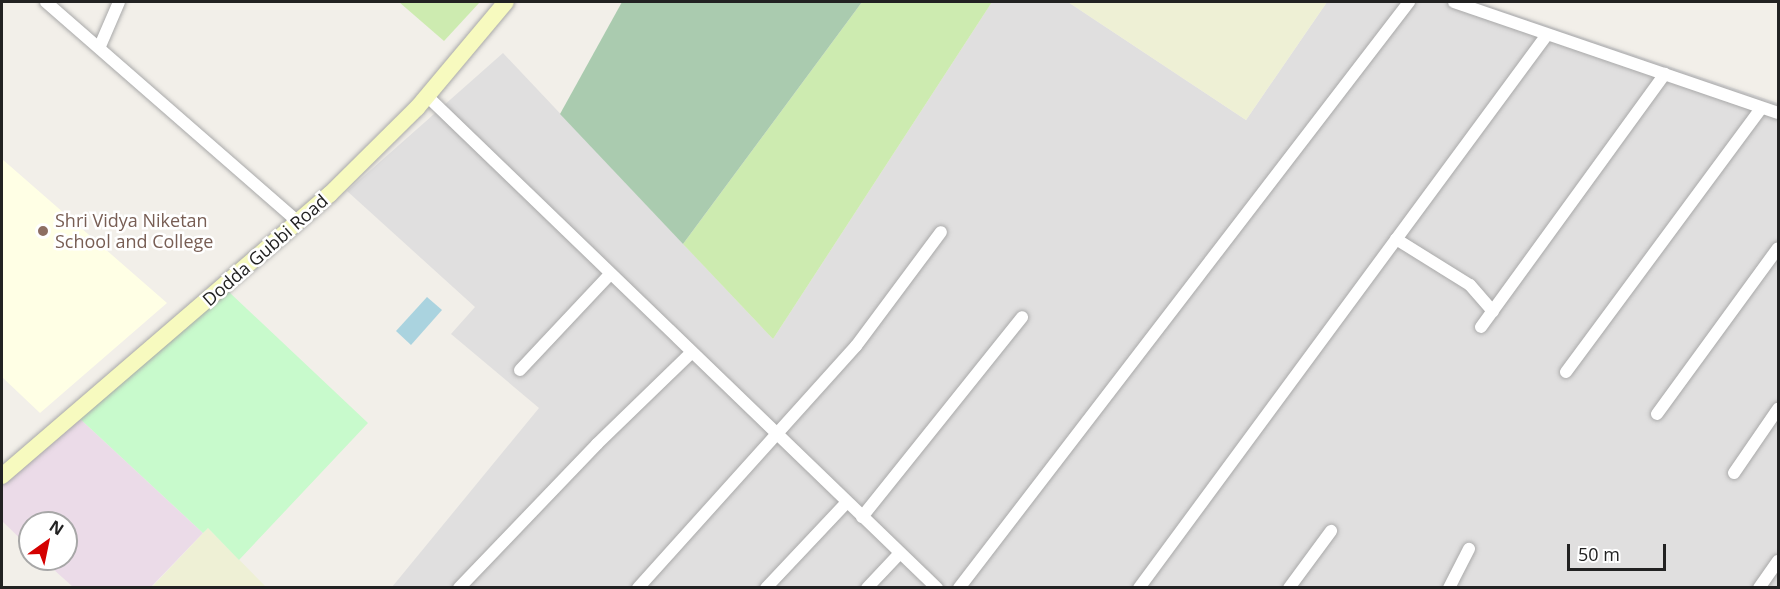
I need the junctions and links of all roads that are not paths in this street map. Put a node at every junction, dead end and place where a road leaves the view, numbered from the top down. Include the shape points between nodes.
1 (46, 2) edge
2 (119, 2) edge
3 (506, 2) edge
4 (1409, 2) edge
5 (1454, 2) edge
6 (1546, 36) junction
7 (100, 46) junction
8 (1665, 74) junction
9 (427, 96) junction
10 (1761, 108) junction
11 (1779, 113) edge
12 (298, 222) junction
13 (941, 232) dead end
14 (1396, 239) junction
15 (1779, 248) edge
16 (610, 274) junction
17 (1492, 311) junction
18 (1022, 317) dead end
19 (1481, 327) dead end
20 (691, 353) junction
21 (520, 370) dead end
22 (1566, 372) dead end
23 (1779, 409) edge
24 (1658, 414) dead end
25 (778, 436) junction
26 (1734, 473) dead end
27 (2, 476) edge
28 (847, 502) junction
29 (862, 517) junction
30 (1331, 531) dead end
31 (1468, 549) dead end
32 (900, 553) junction
33 (1779, 561) edge
34 (459, 588) edge
35 (639, 588) edge
36 (766, 588) edge
37 (867, 588) edge
38 (937, 588) edge
39 (958, 588) edge
40 (1139, 588) edge
41 (1289, 588) edge
42 (1449, 588) edge
43 (1759, 588) edge

1 - 7 street
2 - 7 street
3 - 9 main road, Dodda Gubbi Road
4 - 39 street
5 - 6 street
6 - 8 street
6 - 14 street
7 - 12 street
8 - 10 street
8 - 17 street
9 - 12 main road, Dodda Gubbi Road
9 - 16 street
10 - 11 street
10 - 22 street
12 - 27 main road, Dodda Gubbi Road
13 - 25 street via 856,346
14 - 17 street via 1470,285
14 - 40 street
15 - 24 street
16 - 20 street
16 - 21 street
17 - 19 street
18 - 29 street
20 - 25 street
20 - 34 street
23 - 26 street
25 - 28 street
25 - 35 street
28 - 29 street
28 - 36 street
29 - 32 street
30 - 41 street
31 - 42 street
32 - 37 street
32 - 38 street
33 - 43 street

